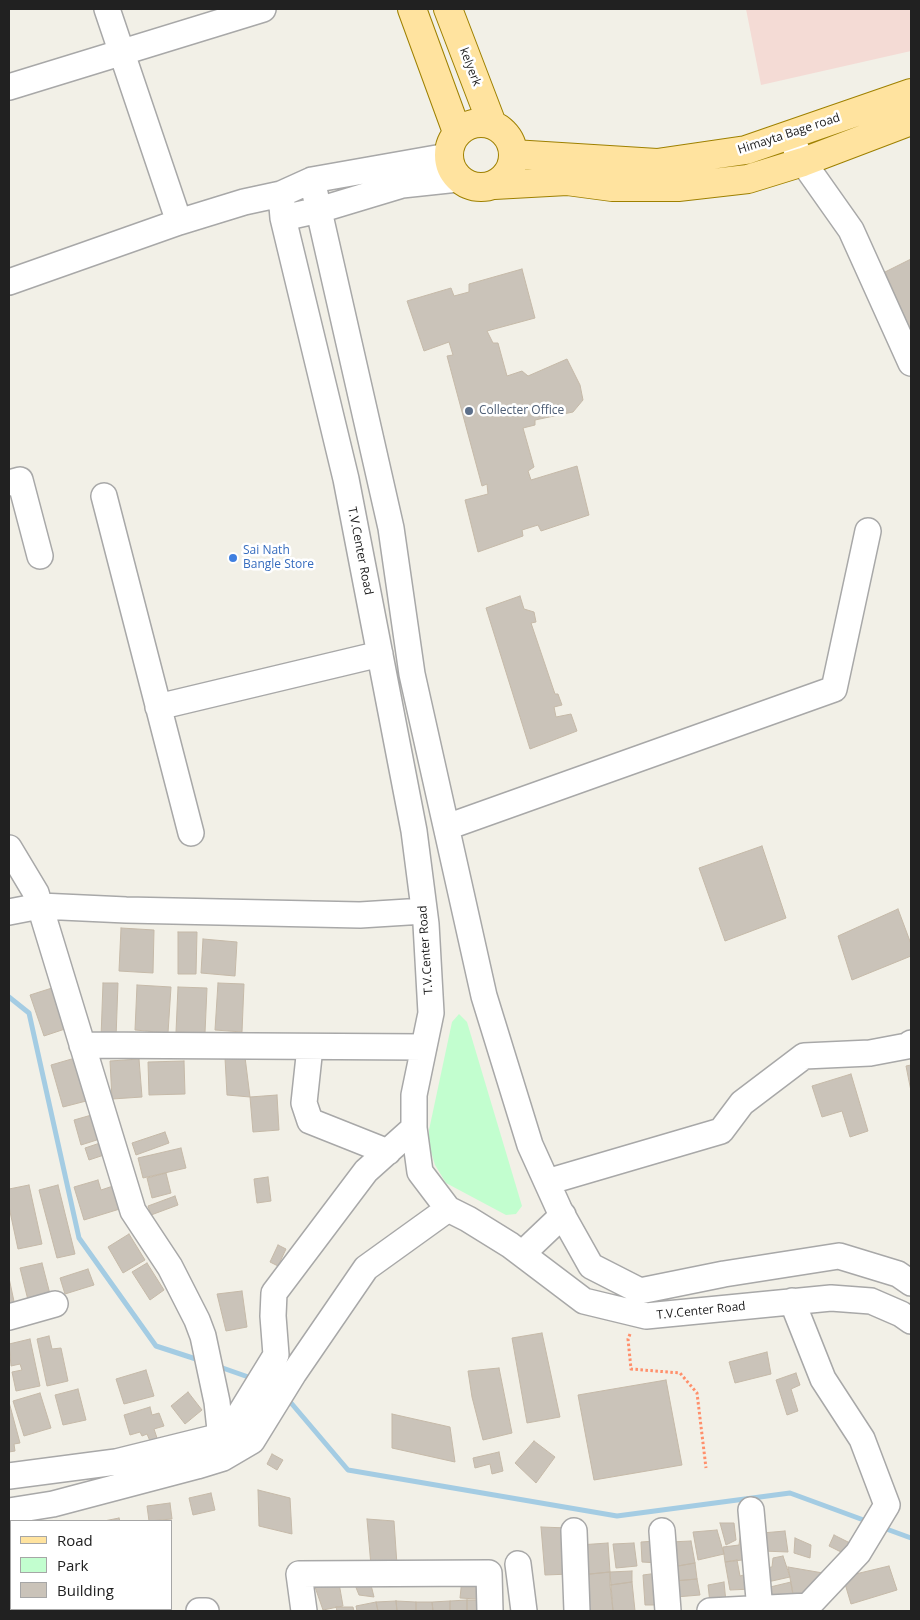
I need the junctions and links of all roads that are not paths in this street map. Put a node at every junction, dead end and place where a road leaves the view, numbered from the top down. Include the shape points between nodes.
1 (107, 9) edge
2 (263, 9) edge
3 (412, 9) edge
4 (448, 9) edge
5 (122, 51) junction
6 (9, 86) edge
7 (911, 94) edge
8 (911, 121) edge
9 (492, 124) junction
10 (789, 136) junction
11 (513, 154) junction
12 (455, 156) junction
13 (803, 162) junction
14 (312, 180) junction
15 (494, 185) junction
16 (281, 194) junction
17 (319, 210) junction
18 (283, 218) junction
19 (179, 222) junction
20 (9, 282) edge
21 (911, 363) edge
22 (9, 483) edge
23 (104, 496) dead end
24 (868, 531) dead end
25 (40, 556) dead end
26 (399, 583) junction
27 (367, 588) junction
28 (380, 654) junction
29 (158, 707) junction
30 (447, 827) junction
31 (191, 833) dead end
32 (9, 848) edge
33 (453, 854) junction
34 (418, 863) junction
35 (40, 906) junction
36 (424, 911) junction
37 (9, 912) edge
38 (911, 1043) edge
39 (82, 1045) junction
40 (310, 1047) junction
41 (424, 1047) junction
42 (414, 1128) junction
43 (388, 1152) junction
44 (547, 1182) junction
45 (448, 1209) junction
46 (563, 1215) junction
47 (522, 1254) junction
48 (911, 1283) edge
49 (792, 1301) junction
50 (55, 1304) dead end
51 (9, 1317) edge
52 (911, 1321) edge
53 (226, 1440) junction
54 (46, 1470) junction
55 (9, 1476) edge
56 (751, 1510) dead end
57 (9, 1511) edge
58 (54, 1513) edge
59 (662, 1531) dead end
60 (574, 1532) dead end
61 (518, 1564) dead end
62 (760, 1610) junction
63 (199, 1611) edge
64 (206, 1611) edge
65 (304, 1611) edge
66 (490, 1611) edge
67 (524, 1611) edge
68 (577, 1611) edge
69 (668, 1611) edge
70 (710, 1611) edge

1 - 5 street
2 - 5 street
3 - 12 main road
4 - 9 main road, kelyerk
5 - 6 street
5 - 19 street
7 - 10 main road, Himayta Bage road
8 - 13 main road
9 - 11 main road via 507,136
9 - 12 main road via 483,122 464,126
10 - 11 main road, Himayta Bage road via 746,150 657,163
10 - 13 street
11 - 15 main road via 508,172
12 - 14 street
12 - 15 main road via 475,187
12 - 17 street via 402,185
13 - 15 main road via 748,179 678,187 612,187 567,181
13 - 21 street via 851,230
14 - 16 street
14 - 17 street
16 - 18 street, T.V.Center Road
16 - 19 street
17 - 18 street
17 - 26 street via 391,528
18 - 27 street, T.V.Center Road via 346,479
19 - 20 street
22 - 25 street via 20,480
23 - 29 street
24 - 30 street via 834,689
26 - 27 street
26 - 30 street via 412,674
27 - 28 street, T.V.Center Road
28 - 29 street
28 - 34 street, T.V.Center Road
29 - 31 street
30 - 33 street
32 - 35 street via 36,893
33 - 34 street
33 - 44 street via 484,996 530,1145
34 - 36 street, T.V.Center Road
35 - 36 street via 360,915
35 - 37 street
35 - 39 street
36 - 41 street, T.V.Center Road via 431,1013
38 - 44 street via 870,1052 804,1056 742,1103 721,1131
39 - 40 street
39 - 53 street via 133,1211 170,1267 197,1320
40 - 41 street
40 - 43 street via 304,1103 310,1121
41 - 42 street, T.V.Center Road via 414,1095
42 - 43 street
42 - 45 street, T.V.Center Road via 420,1172
43 - 53 street via 366,1171 274,1293 272,1316 276,1355
44 - 46 street
45 - 47 street, T.V.Center Road
45 - 53 street via 366,1268 252,1441
46 - 47 street
46 - 48 street via 591,1266 640,1291 839,1256 898,1274
47 - 49 street, T.V.Center Road via 584,1301 646,1316
49 - 52 street, T.V.Center Road via 831,1298 871,1302
49 - 62 street via 823,1379 862,1439 887,1505 858,1553 808,1606
50 - 51 street
53 - 54 street via 116,1462
53 - 58 street via 197,1466
54 - 55 street
54 - 58 street
56 - 62 street
57 - 58 street
59 - 69 street
60 - 68 street
61 - 67 street
62 - 70 street
63 - 64 street
65 - 66 street via 298,1574 489,1573

